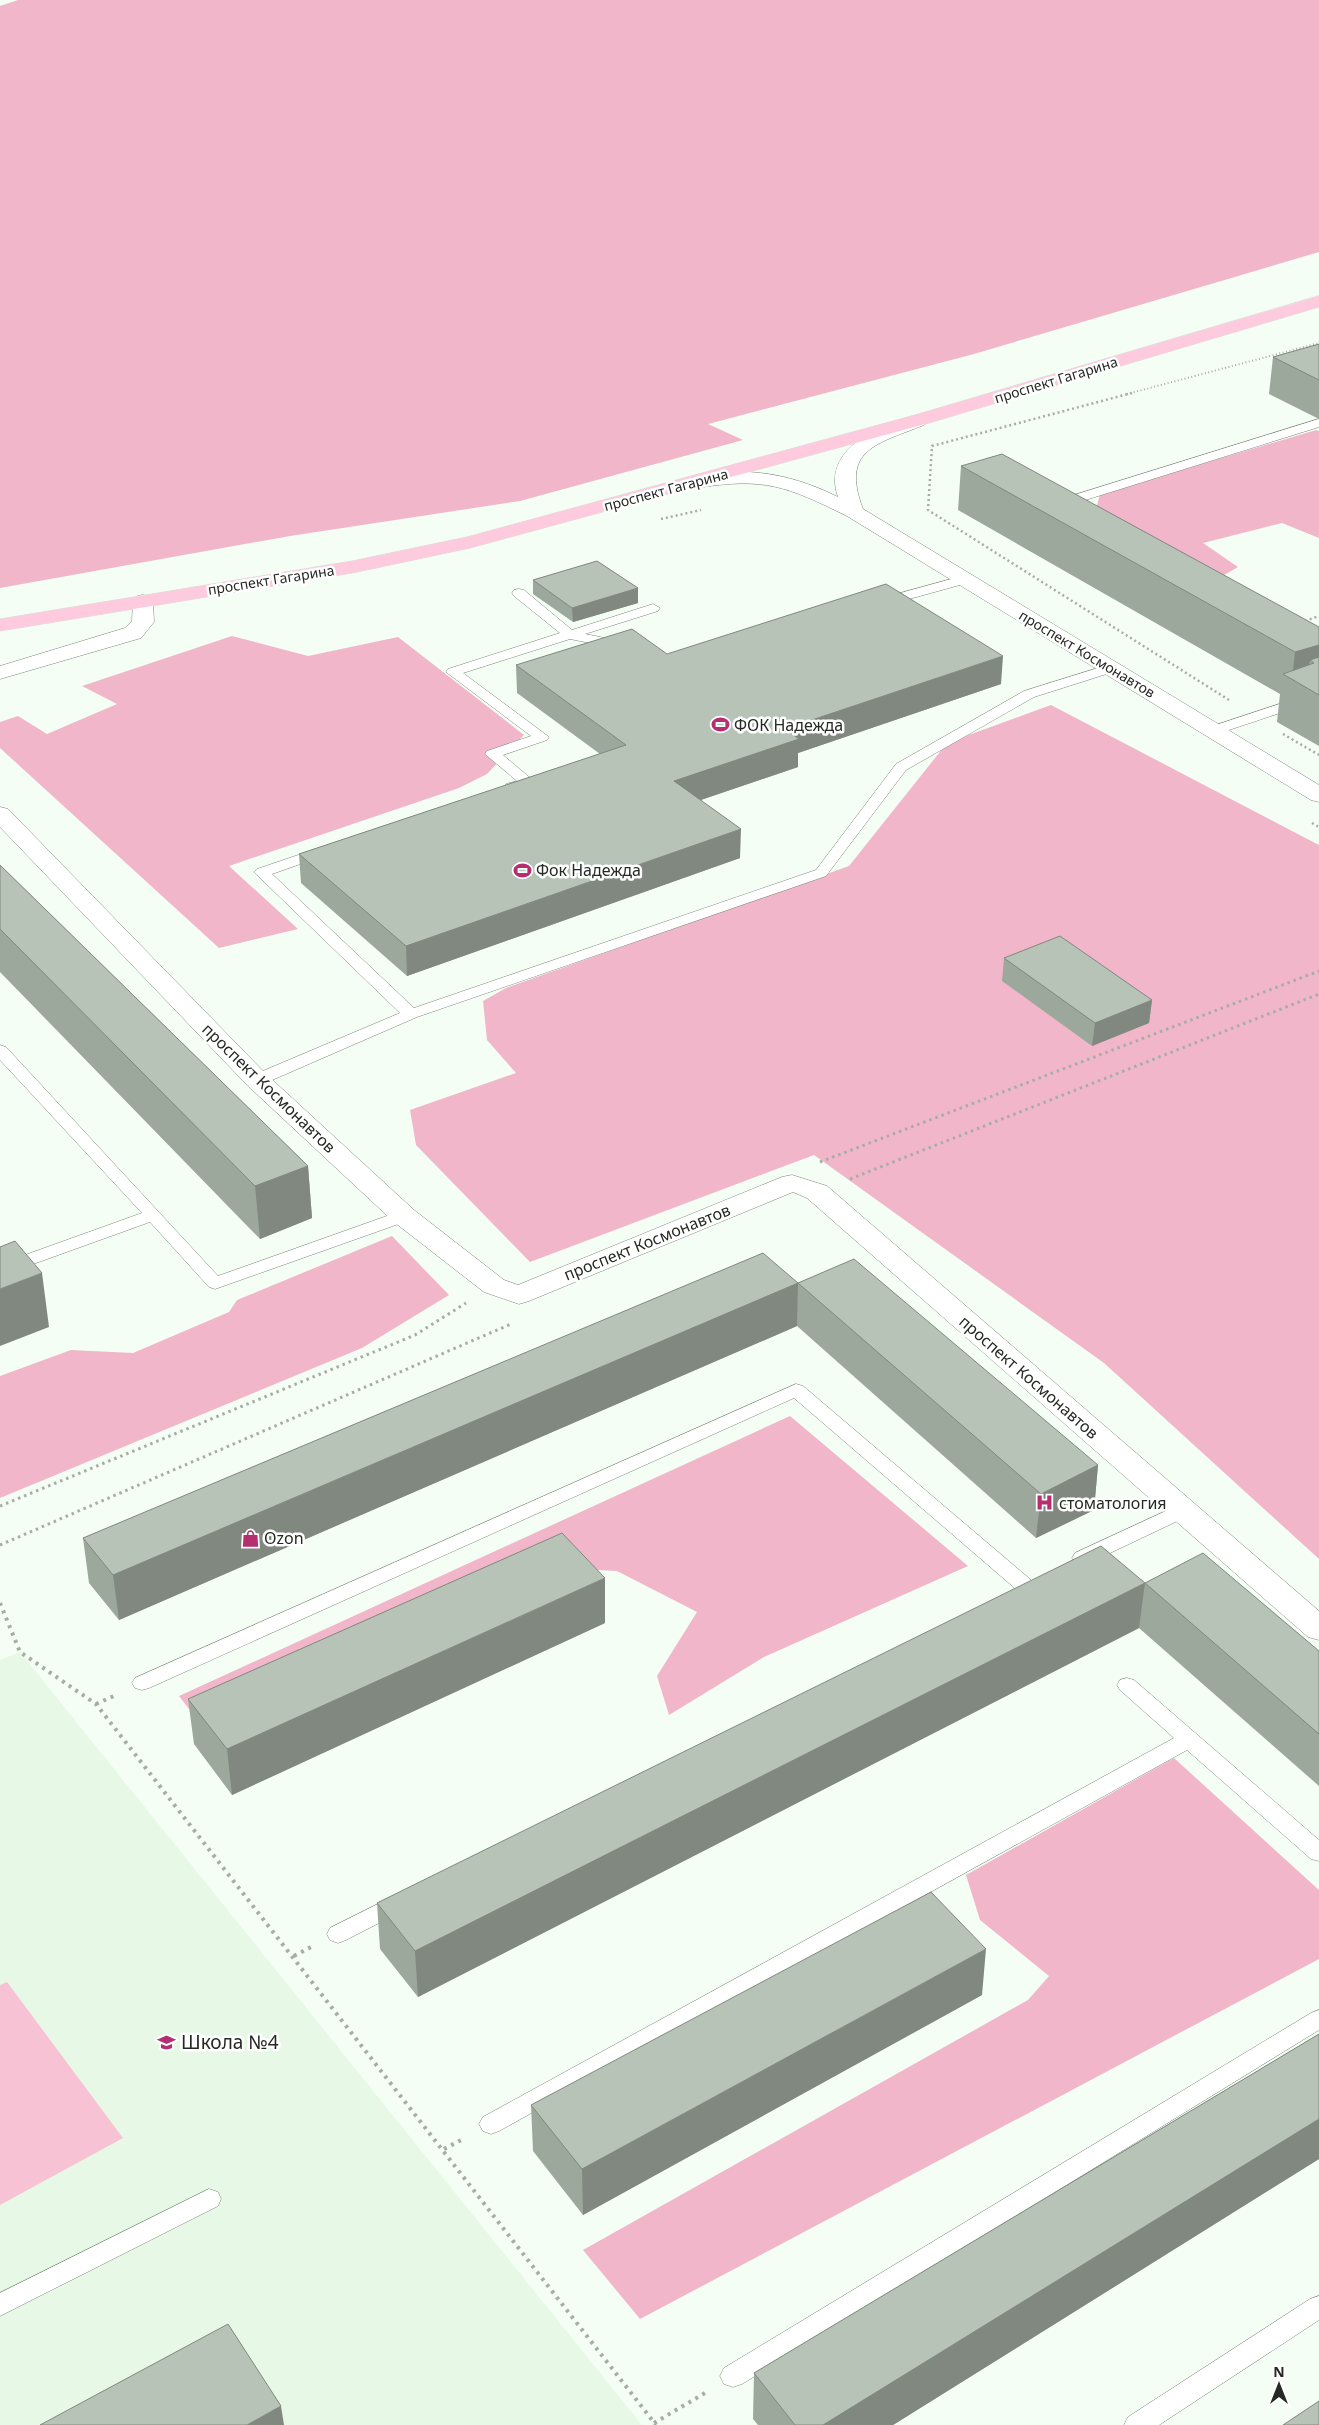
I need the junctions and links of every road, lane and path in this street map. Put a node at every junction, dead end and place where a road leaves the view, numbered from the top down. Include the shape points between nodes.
1 (1319, 301) edge
2 (1319, 343) edge
3 (922, 419) junction
4 (1319, 423) edge
5 (696, 482) junction
6 (708, 508) dead end
7 (854, 512) junction
8 (1069, 516) edge
9 (660, 520) dead end
10 (962, 580) junction
11 (519, 593) dead end
12 (143, 601) junction
13 (875, 605) edge
14 (653, 608) dead end
15 (1319, 616) edge
16 (1303, 622) edge
17 (0, 625) edge
18 (570, 635) junction
19 (635, 648) edge
20 (1111, 668) junction
21 (0, 673) edge
22 (1319, 695) edge
23 (1255, 716) junction
24 (1215, 730) junction
25 (1319, 755) edge
26 (501, 791) edge
27 (1319, 795) edge
28 (0, 814) edge
29 (336, 847) edge
30 (411, 1014) junction
31 (0, 1050) edge
32 (257, 1080) junction
33 (153, 1215) junction
34 (404, 1216) junction
35 (0, 1270) edge
36 (1181, 1510) junction
37 (1068, 1564) edge
38 (1024, 1585) edge
39 (0, 1603) edge
40 (1319, 1629) edge
41 (142, 1683) dead end
42 (1128, 1685) dead end
43 (1189, 1739) junction
44 (1319, 1853) edge
45 (417, 1894) edge
46 (338, 1934) dead end
47 (1319, 2019) edge
48 (491, 2124) dead end
49 (209, 2199) dead end
50 (0, 2305) edge
51 (1319, 2307) edge
52 (733, 2376) joint
53 (655, 2424) edge
54 (1137, 2425) edge

1 - 3 main road, проспект Гагарина
2 - 23 path via 932,446 928,510
3 - 5 main road, проспект Гагарина
3 - 7 street via 864,444 846,461 845,494
4 - 8 lane via 1052,506
5 - 7 street, проспект Космонавтов via 733,477 765,478 789,483
5 - 12 main road, проспект Гагарина via 470,542 352,567
6 - 9 path
7 - 10 street, проспект Космонавтов
10 - 13 lane
10 - 20 street, проспект Космонавтов
11 - 18 lane
12 - 17 main road, проспект Гагарина
12 - 21 street via 143,622 133,633
14 - 18 lane
15 - 16 path
18 - 19 lane
18 - 26 lane via 453,672 542,737 492,754 528,782
20 - 24 street, проспект Космонавтов
20 - 30 lane via 1029,694 901,767 821,874
22 - 23 lane
23 - 24 lane
23 - 25 path
24 - 27 street, проспект Космонавтов
28 - 32 street, проспект Космонавтов
29 - 30 lane via 262,872
30 - 32 lane
31 - 33 lane
32 - 34 street, проспект Космонавтов
33 - 34 lane via 214,1283
33 - 35 lane
34 - 36 street, проспект Космонавтов via 494,1286 519,1295 792,1183 817,1192
36 - 37 lane
36 - 40 street, проспект Космонавтов
38 - 41 lane via 796,1390
39 - 53 path via 20,1652 96,1704
42 - 43 lane
43 - 44 lane
43 - 48 lane
45 - 46 lane
47 - 52 lane
49 - 50 lane
51 - 54 lane
52 - 53 path

